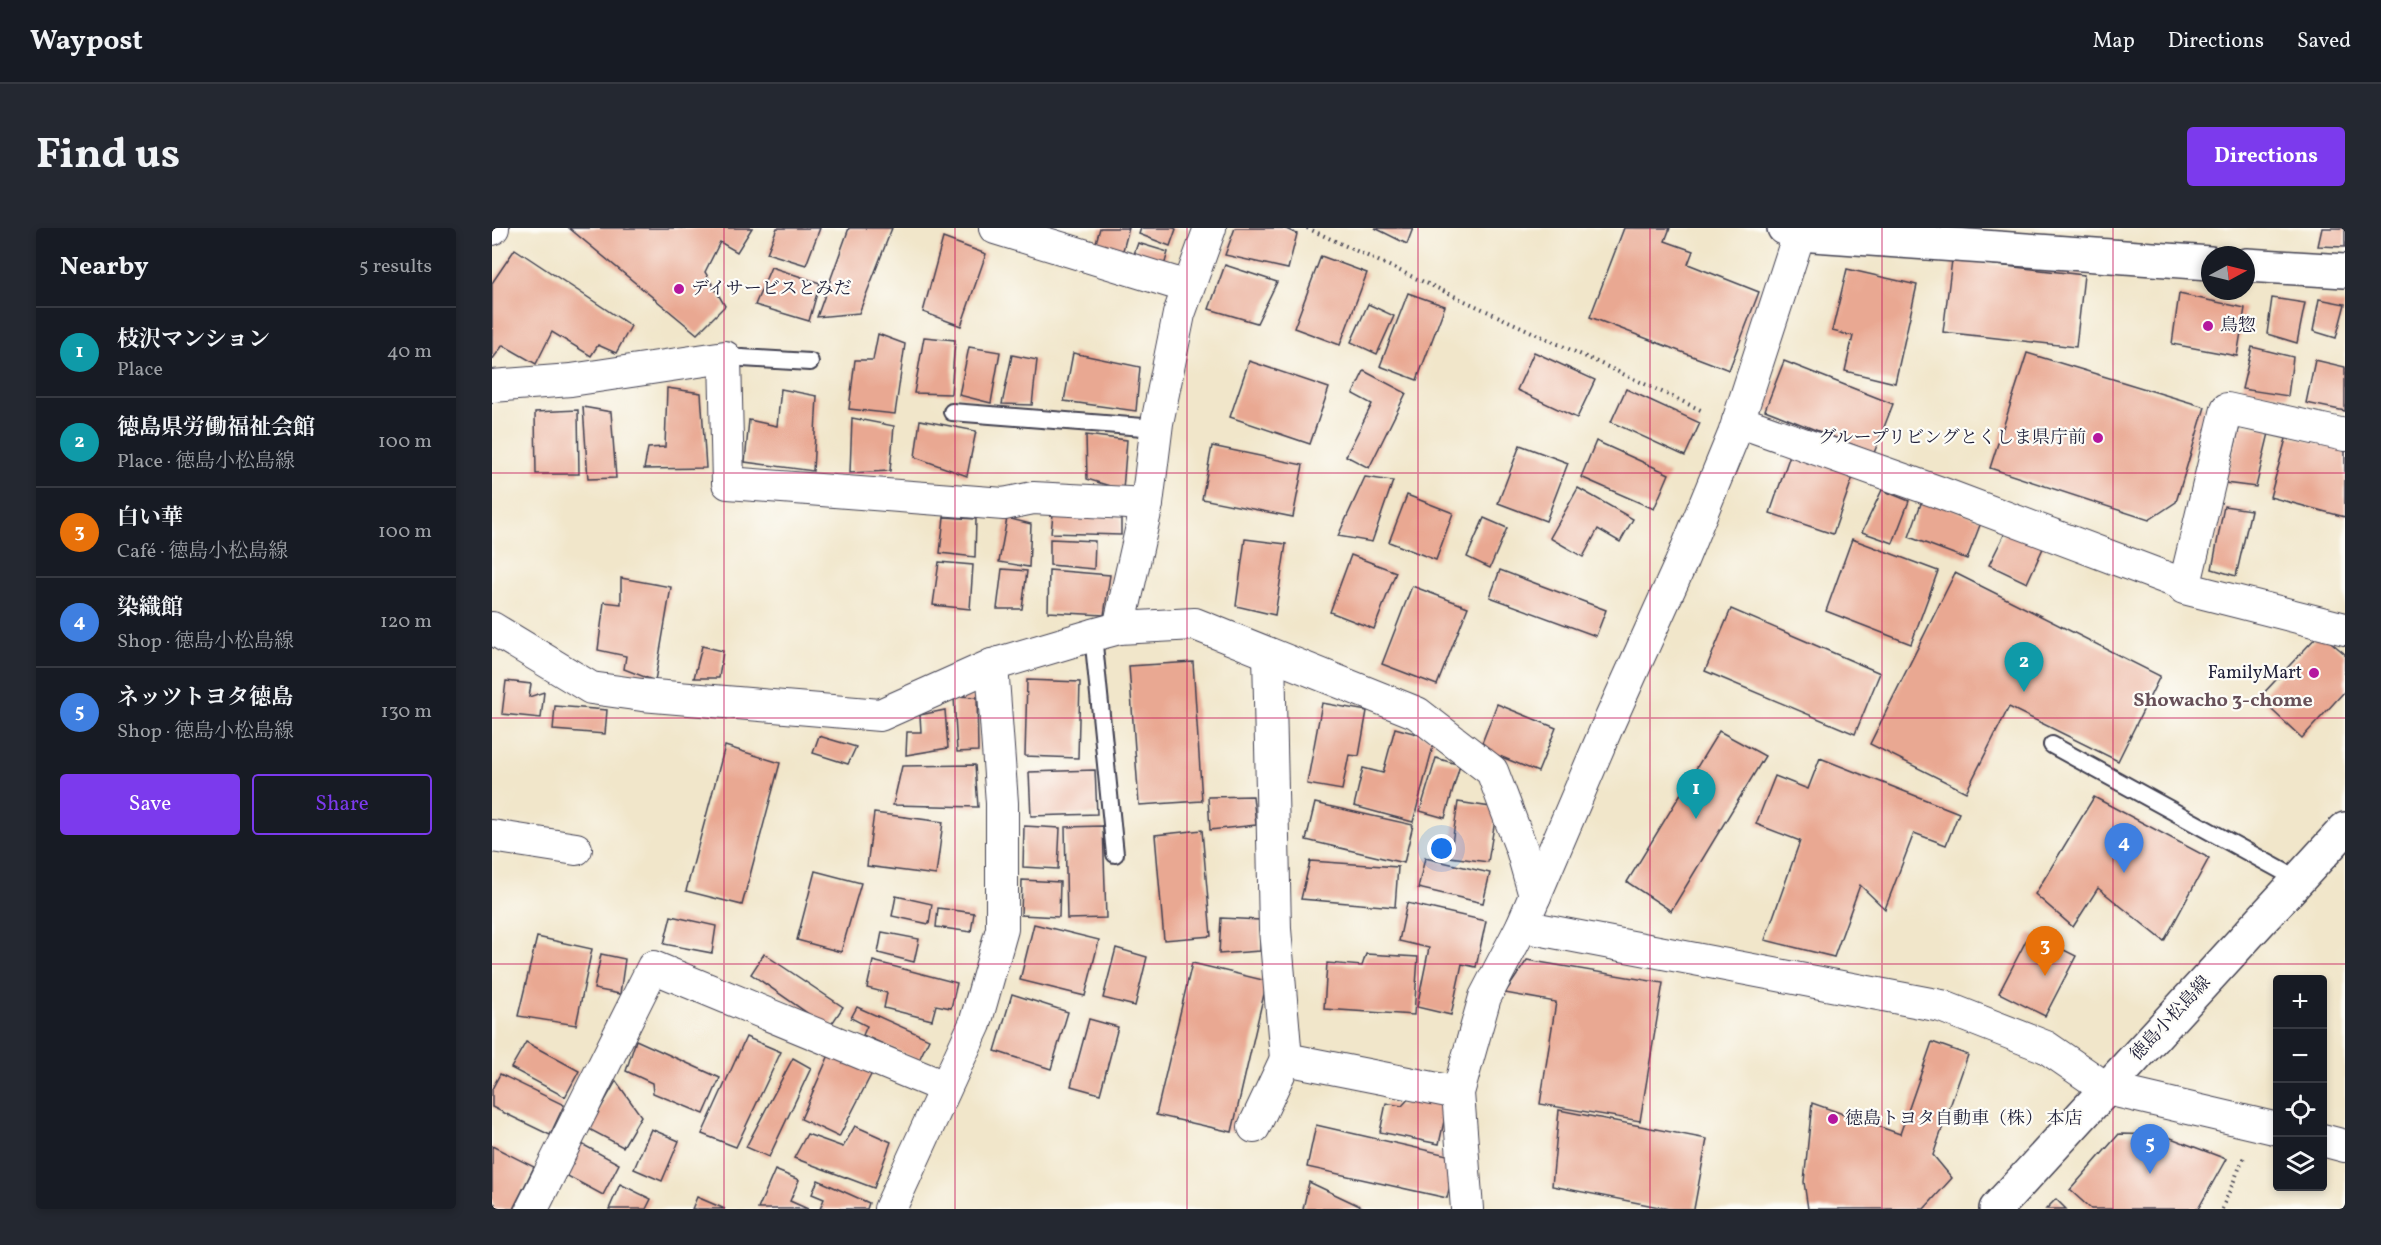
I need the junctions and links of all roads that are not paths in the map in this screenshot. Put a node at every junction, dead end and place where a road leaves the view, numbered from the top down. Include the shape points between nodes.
1 (995, 228) edge
2 (1210, 228) edge
3 (1795, 230) edge
4 (2201, 262) edge
5 (2255, 266) edge
6 (2345, 271) edge
7 (1188, 287) junction
8 (724, 357) junction
9 (810, 362) dead end
10 (492, 386) edge
11 (952, 411) dead end
12 (1737, 424) junction
13 (1156, 428) junction
14 (2345, 435) edge
15 (1146, 504) junction
16 (2185, 585) junction
17 (492, 628) edge
18 (2345, 629) edge
19 (1106, 632) junction
20 (1269, 654) junction
21 (992, 665) junction
22 (2052, 745) dead end
23 (2345, 829) edge
24 (492, 836) edge
25 (576, 849) dead end
26 (1115, 854) dead end
27 (2299, 880) junction
28 (1535, 896) junction
29 (1522, 926) junction
30 (1286, 1059) junction
31 (944, 1087) junction
32 (2107, 1089) junction
33 (1458, 1094) junction
34 (2268, 1126) edge
35 (1254, 1127) dead end
36 (2327, 1141) edge
37 (2345, 1146) edge
38 (532, 1209) edge
39 (890, 1209) edge
40 (1467, 1209) edge
41 (1996, 1209) edge

1 - 7 street
2 - 7 street
3 - 4 main road
3 - 12 street
5 - 6 main road
7 - 13 street
8 - 9 lane
8 - 10 street via 571,380
8 - 15 street via 728,483 1004,504 1034,498
11 - 13 lane
12 - 16 street via 1941,493
12 - 28 street
13 - 15 street
14 - 16 street via 2227,409
15 - 19 street
16 - 18 street via 2184,588
17 - 21 street via 591,688 880,715
19 - 20 street via 1195,624
19 - 21 street
19 - 26 lane
20 - 28 street via 1418,713 1492,771
20 - 30 street via 1275,929
21 - 31 street via 1002,803 1002,929 975,1024
22 - 27 lane
23 - 27 main road, 徳島小松島線
24 - 25 street
27 - 32 main road, 徳島小松島線
28 - 29 street
29 - 32 street via 1941,1006 2046,1047
29 - 33 street via 1485,997
30 - 33 street
30 - 35 street
31 - 38 street via 652,967
31 - 39 street
32 - 34 street
32 - 41 main road, 徳島小松島線
33 - 40 street
36 - 37 street

